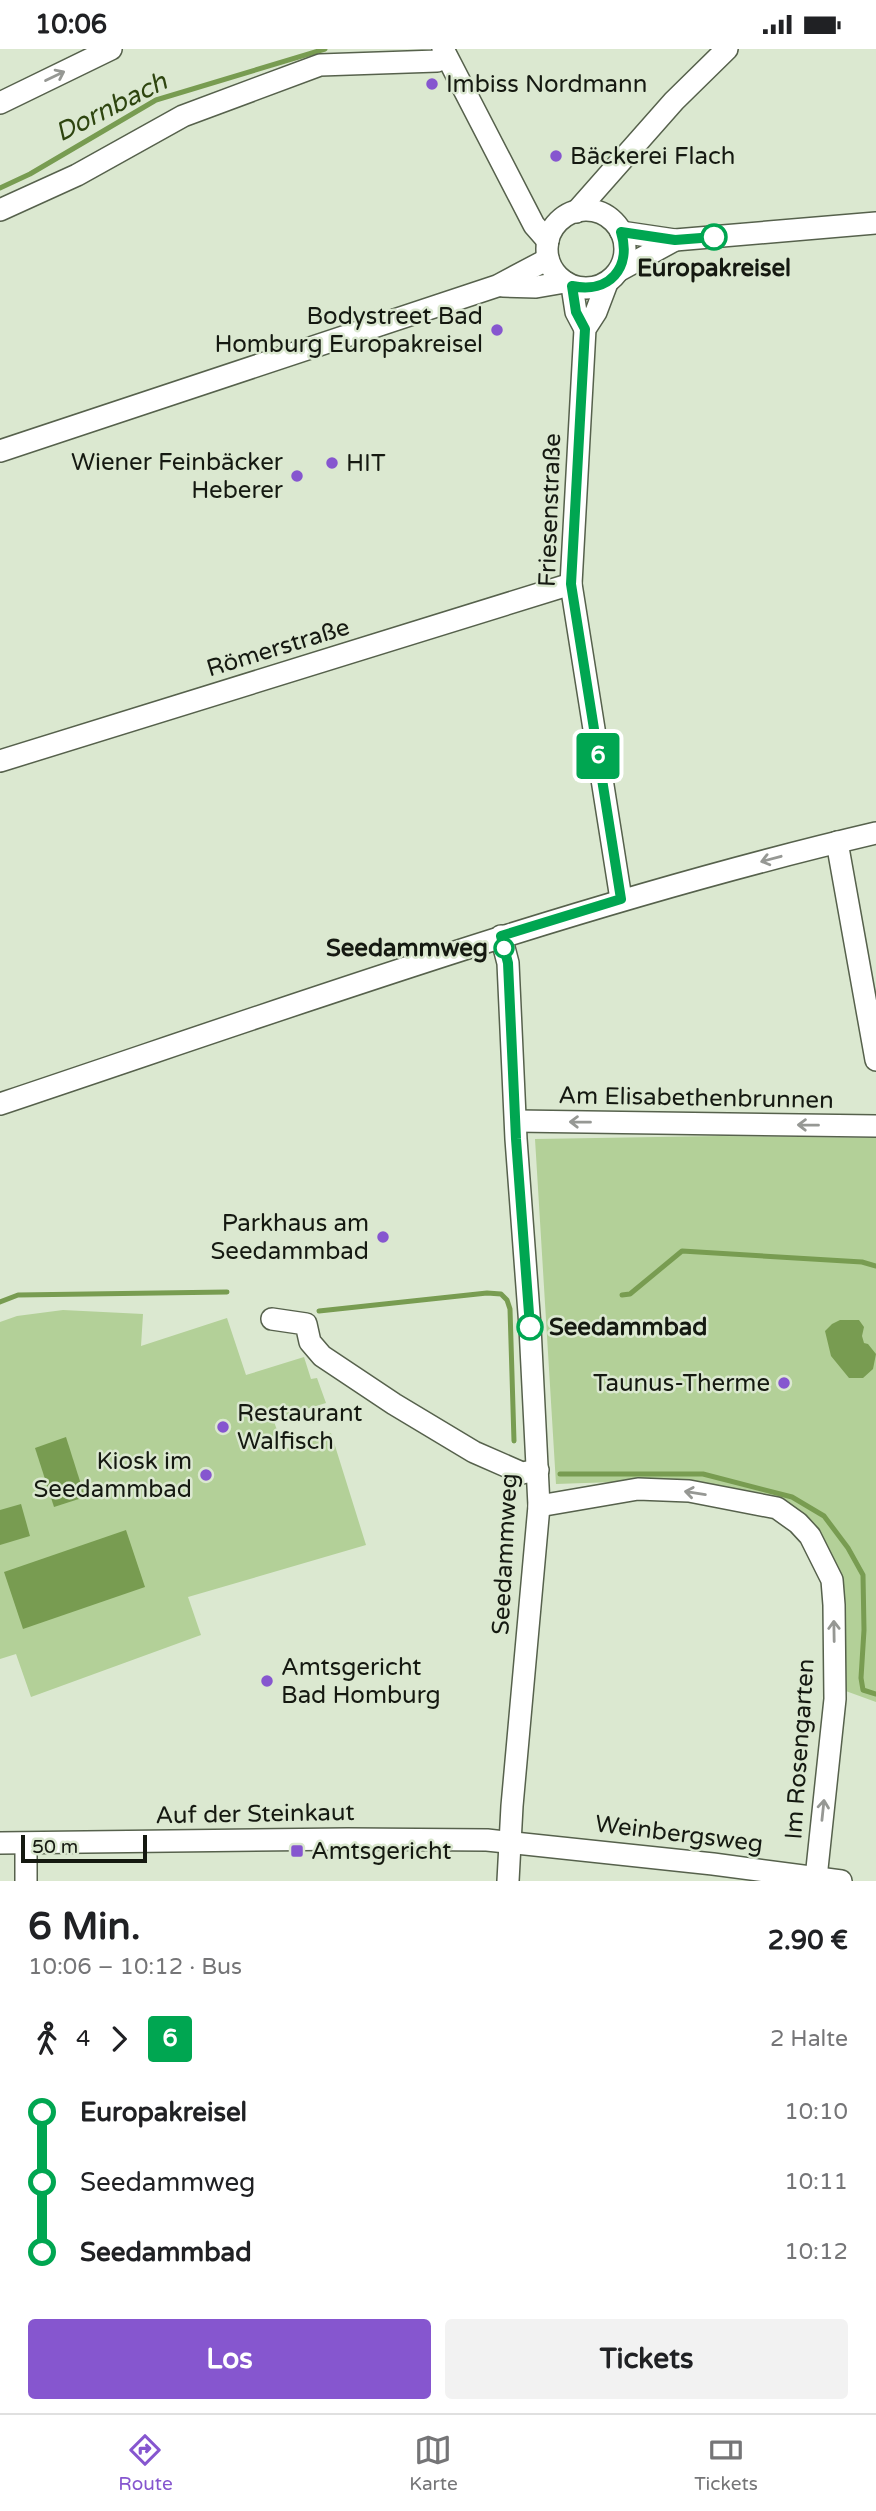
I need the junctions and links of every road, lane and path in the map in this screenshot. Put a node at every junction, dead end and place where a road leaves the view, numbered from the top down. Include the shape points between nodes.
1 (111, 49) edge
2 (727, 49) edge
3 (445, 53) edge
4 (0, 103) edge
5 (619, 163) junction
6 (513, 185) junction
7 (0, 210) edge
8 (602, 213) junction
9 (569, 215) junction
10 (876, 223) edge
11 (621, 232) junction
12 (675, 240) junction
13 (548, 250) junction
14 (613, 276) junction
15 (568, 284) junction
16 (497, 286) junction
17 (585, 329) junction
18 (0, 451) edge
19 (571, 584) junction
20 (0, 761) edge
21 (876, 833) edge
22 (837, 842) junction
23 (621, 899) junction
24 (501, 936) junction
25 (876, 1060) edge
26 (0, 1104) edge
27 (516, 1121) junction
28 (876, 1126) edge
29 (272, 1319) dead end
30 (538, 1471) junction
31 (539, 1506) junction
32 (510, 1841) junction
33 (0, 1843) edge
34 (26, 1844) junction
35 (816, 1878) junction
36 (26, 1881) edge
37 (508, 1881) edge
38 (841, 1881) edge

4 -> 1 street
2 - 5 street
3 - 6 street
3 - 7 street via 437,61 320,65 183,116 77,175
5 - 8 street
5 - 9 street
6 - 9 street via 541,211
6 - 13 street
8 - 9 street via 589,210
8 - 11 street
9 - 13 street via 553,229
10 - 12 street
11 - 12 street
11 - 14 street via 625,257
12 - 14 street
13 - 15 street via 554,272
13 - 16 street
14 - 15 street via 596,287
14 - 17 street, Friesenstraße
15 - 16 street
15 - 17 street, Friesenstraße
16 - 18 street
17 - 19 street, Friesenstraße
19 - 20 street, Römerstraße
19 - 23 street, Friesenstraße
21 - 22 street
22 -> 23 street
22 - 25 street
23 - 24 street
24 - 26 street
24 - 27 street, Seedammweg via 508,963
28 -> 27 street, Am Elisabethenbrunnen
27 - 30 street, Seedammweg
29 - 30 street via 306,1324 310,1342 322,1356 450,1439 522,1473
30 - 31 street, Seedammweg
31 - 32 street, Seedammweg
35 -> 31 street, Im Rosengarten via 835,1699 834,1605 832,1580 810,1537 777,1508 689,1491 638,1489
32 - 34 street, Auf der Steinkaut
32 - 35 street, Weinbergsweg
32 - 37 street, Seedammweg
33 - 34 street, Auf der Steinkaut
34 - 36 street
35 - 38 street, Weinbergsweg

